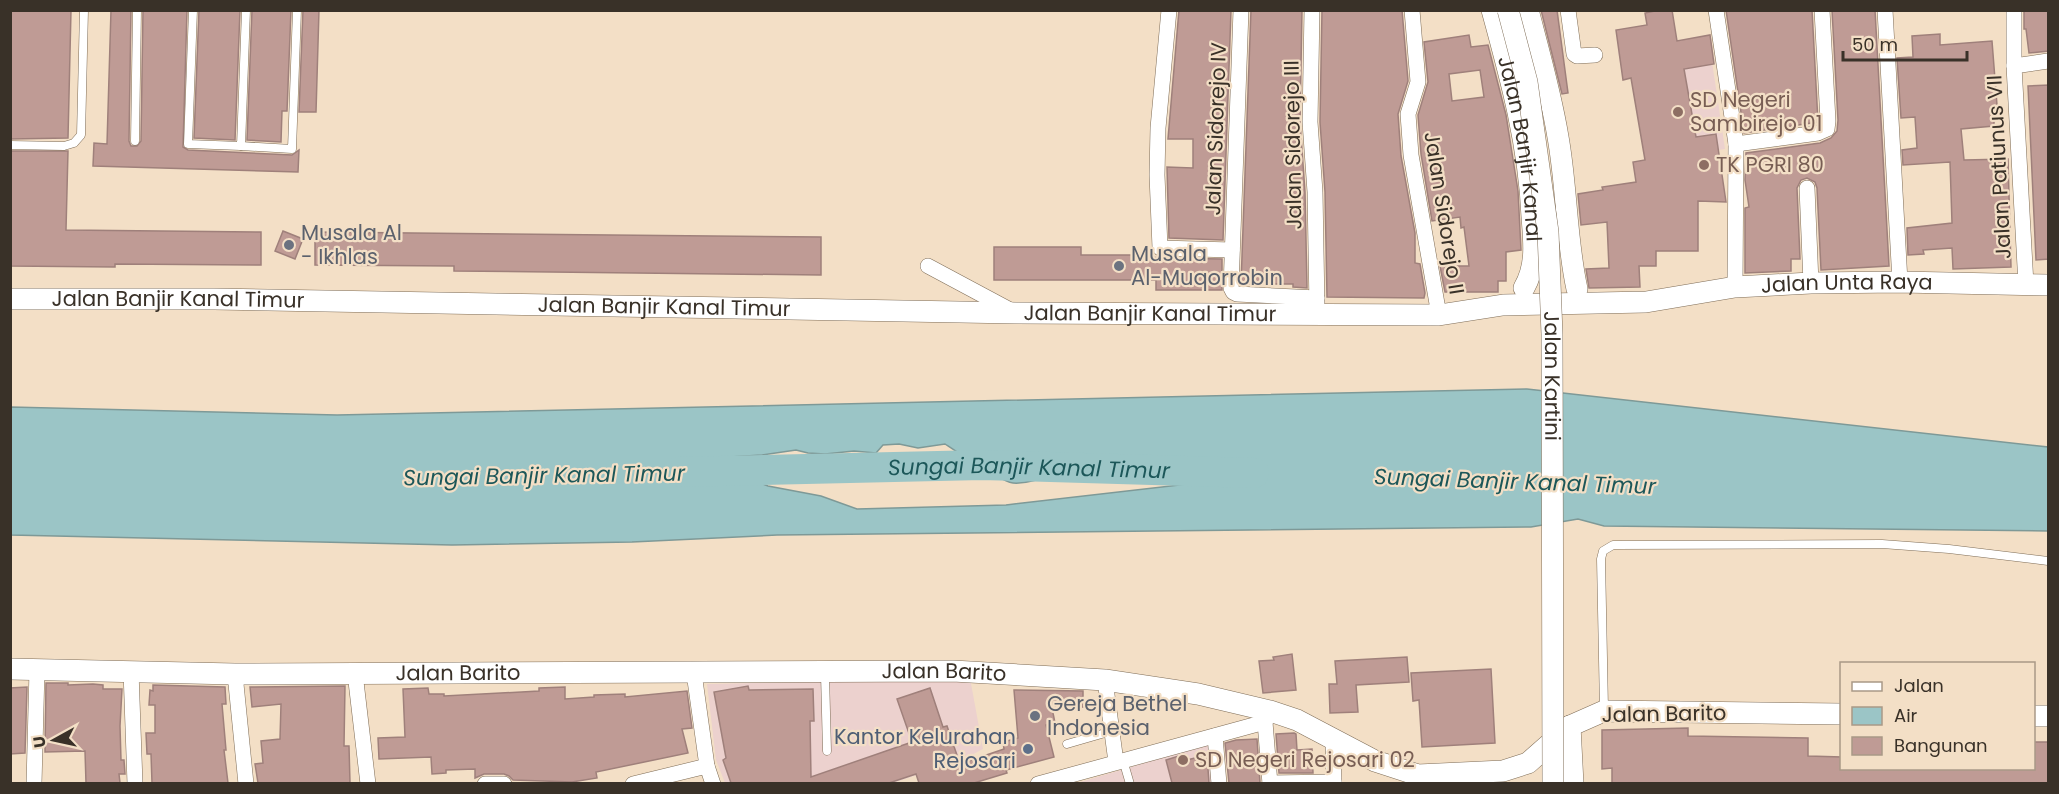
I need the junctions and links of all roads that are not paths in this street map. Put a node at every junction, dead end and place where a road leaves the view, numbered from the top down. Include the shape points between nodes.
1 (84, 10) edge
2 (137, 10) edge
3 (193, 10) edge
4 (246, 10) edge
5 (297, 10) edge
6 (1169, 10) edge
7 (1240, 10) edge
8 (1312, 10) edge
9 (1412, 10) edge
10 (1492, 10) edge
11 (1508, 10) edge
12 (1528, 10) edge
13 (1568, 10) edge
14 (1716, 10) edge
15 (1822, 10) edge
16 (1885, 10) edge
17 (2014, 10) edge
18 (1595, 55) dead end
19 (2049, 61) edge
20 (2014, 66) junction
21 (135, 141) dead end
22 (1736, 144) junction
23 (10, 145) edge
24 (241, 146) junction
25 (1807, 188) dead end
26 (1232, 250) junction
27 (928, 266) dead end
28 (1900, 282) junction
29 (1811, 283) junction
30 (2026, 285) junction
31 (2049, 285) edge
32 (1735, 287) junction
33 (1524, 288) junction
34 (1577, 289) junction
35 (10, 299) edge
36 (1592, 304) junction
37 (1503, 305) junction
38 (1317, 306) junction
39 (1016, 314) junction
40 (1439, 315) junction
41 (2049, 561) edge
42 (10, 669) edge
43 (37, 669) junction
44 (131, 671) junction
45 (825, 672) junction
46 (355, 673) junction
47 (694, 673) junction
48 (235, 674) junction
49 (1105, 680) junction
50 (1604, 711) junction
51 (1840, 714) edge
52 (1268, 716) junction
53 (1570, 726) junction
54 (1112, 731) junction
55 (1215, 735) junction
56 (1333, 739) junction
57 (1067, 744) dead end
58 (827, 751) dead end
59 (1119, 761) junction
60 (707, 766) junction
61 (1528, 773) edge
62 (1481, 778) edge
63 (1418, 779) edge
64 (34, 783) edge
65 (135, 783) edge
66 (246, 783) edge
67 (368, 783) edge
68 (485, 783) edge
69 (504, 783) edge
70 (633, 783) edge
71 (713, 783) edge
72 (1038, 783) edge
73 (1130, 783) edge
74 (1219, 783) edge
75 (1270, 783) edge
76 (1334, 783) edge
77 (1553, 783) edge
78 (1573, 783) edge

1 - 23 lane via 81,135 64,146
2 - 21 lane
3 - 24 lane via 188,144
4 - 24 lane
5 - 24 lane via 292,149
6 - 26 street via 1158,128 1161,248
7 - 26 street, Jalan Sidorejo IV
8 - 38 street, Jalan Sidorejo III via 1310,122
9 - 40 street, Jalan Sidorejo II via 1418,82 1408,114 1411,155
10 - 33 street, Jalan Banjir Kanal via 1517,100 1531,183 1535,250 1532,275
11 - 77 street, Jalan Kartini, bridge via 1527,82 1548,232 1552,334
12 - 34 street, Jalan Banjir Kanal via 1559,138 1568,241
13 - 18 street via 1574,54
14 - 22 street
15 - 22 street via 1827,129
16 - 28 street
17 - 20 street, Jalan Patiunus VII
19 - 20 street
20 - 30 street, Jalan Patiunus VII
22 - 32 street
25 - 29 street
26 - 38 street, Jalan Sidorejo IV via 1233,292
27 - 39 street
28 - 29 street, Jalan Unta Raya
28 - 30 street, Jalan Unta Raya
29 - 32 street, Jalan Unta Raya
30 - 31 street, Jalan Unta Raya
32 - 36 street, Jalan Unta Raya via 1646,302
33 - 34 street
33 - 37 street
34 - 36 street
35 - 39 street, Jalan Banjir Kanal Timur via 214,299
36 - 37 street
37 - 40 street
38 - 39 street, Jalan Banjir Kanal Timur
38 - 40 street
41 - 50 lane via 1882,544 1612,545 1603,551 1601,559
42 - 43 street, Jalan Barito
43 - 44 street, Jalan Barito
43 - 64 street
44 - 48 street, Jalan Barito
44 - 65 street
45 - 47 street, Jalan Barito
45 - 49 street, Jalan Barito via 953,671
45 - 58 lane
46 - 47 street, Jalan Barito
46 - 48 street, Jalan Barito
46 - 67 street
47 - 60 street
48 - 66 street
49 - 52 street, Jalan Barito via 1198,694
49 - 54 street
50 - 51 street, Jalan Barito
50 - 53 street, Jalan Barito
52 - 55 street
52 - 56 street, Jalan Barito via 1297,720
52 - 75 street
53 - 61 street, Jalan Barito
53 - 78 street
54 - 57 lane
54 - 59 street
55 - 59 street
55 - 74 street
56 - 63 street, Jalan Barito
56 - 76 street
59 - 72 street
59 - 73 lane
60 - 70 street
60 - 71 street
61 - 62 street, Jalan Barito via 1503,771
62 - 63 street, Jalan Barito
68 - 69 street
75 - 76 street

